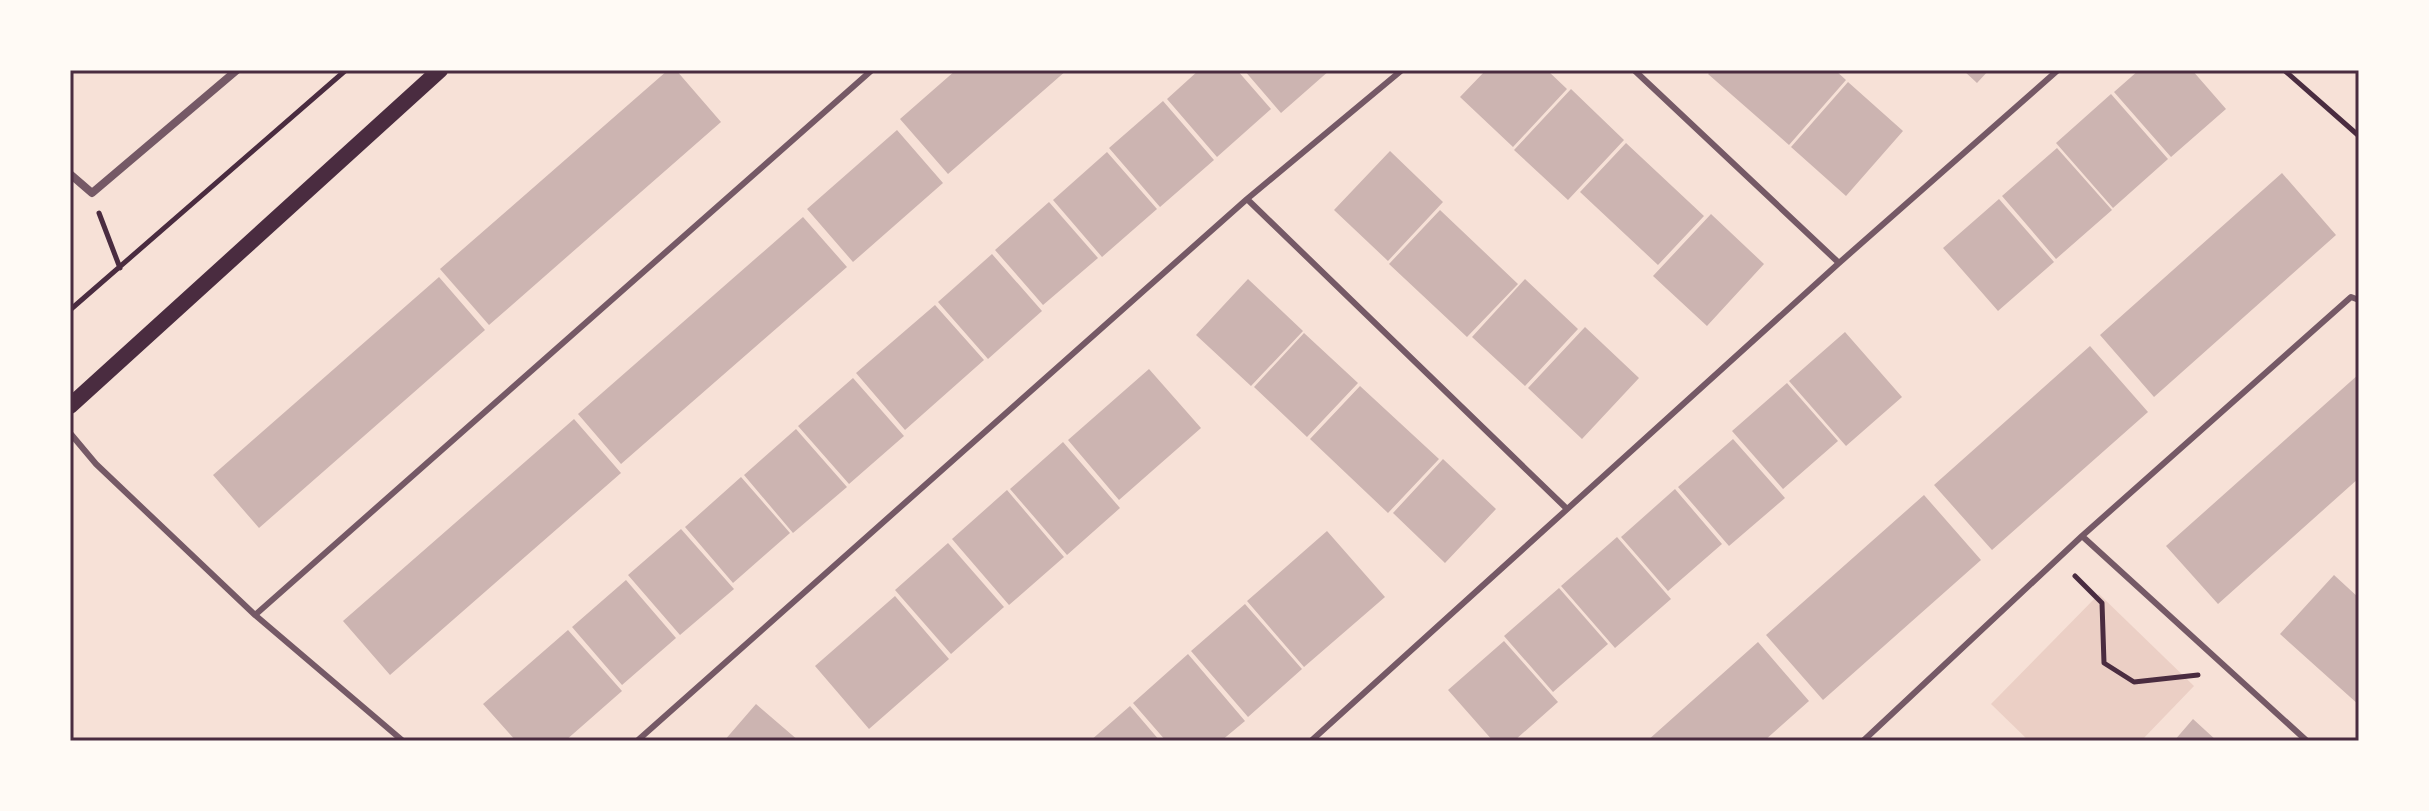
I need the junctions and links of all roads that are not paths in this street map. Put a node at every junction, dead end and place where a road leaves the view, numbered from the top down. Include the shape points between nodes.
1 (237, 70) edge
2 (440, 70) edge
3 (872, 70) edge
4 (1402, 70) edge
5 (1634, 70) edge
6 (2058, 70) edge
7 (70, 174) edge
8 (1247, 199) junction
9 (1839, 263) junction
10 (2359, 300) edge
11 (70, 406) edge
12 (70, 433) edge
13 (1566, 508) junction
14 (2082, 536) junction
15 (255, 615) junction
16 (403, 741) edge
17 (637, 741) edge
18 (1311, 741) edge
19 (1863, 741) edge
20 (2307, 741) edge

1 - 7 street via 92,193
2 - 11 main road
3 - 15 lane
4 - 8 lane
5 - 9 lane
6 - 9 lane
8 - 13 lane
8 - 17 lane
9 - 13 lane
10 - 14 lane via 2351,297
12 - 15 lane
13 - 18 lane
14 - 19 lane
14 - 20 lane
15 - 16 lane

